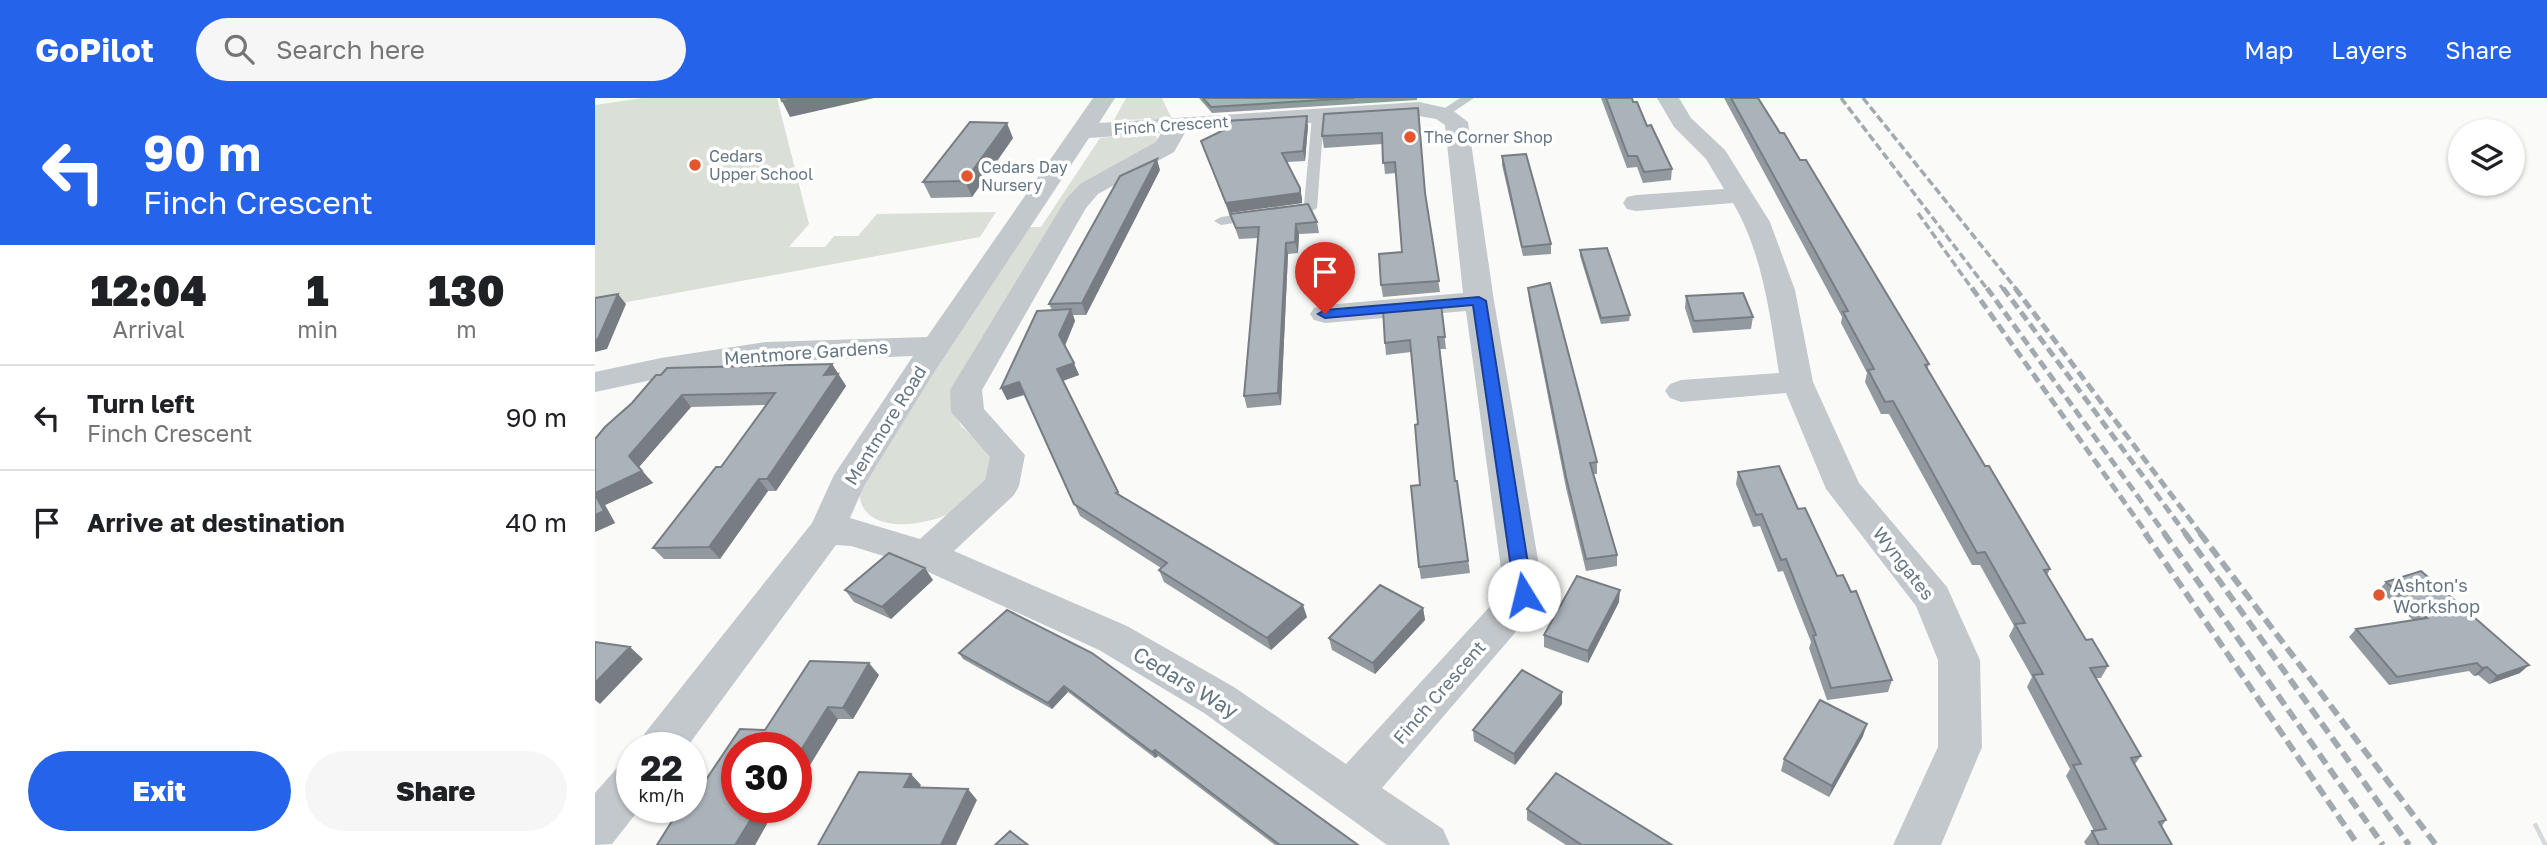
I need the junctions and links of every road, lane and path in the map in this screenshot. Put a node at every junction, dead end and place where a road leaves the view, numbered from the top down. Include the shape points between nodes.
1 (1104, 98) edge
2 (1668, 98) edge
3 (1455, 106) edge
4 (1318, 116) junction
5 (1178, 125) junction
6 (1080, 131) junction
7 (1742, 195) junction
8 (1636, 203) dead end
9 (1221, 220) dead end
10 (1479, 301) junction
11 (1325, 314) dead end
12 (935, 346) junction
13 (595, 382) edge
14 (1797, 382) junction
15 (1681, 391) dead end
16 (827, 530) junction
17 (926, 555) junction
18 (672, 732) edge
19 (1351, 792) junction
20 (616, 803) edge
21 (595, 828) edge
22 (1924, 842) edge
23 (1426, 845) edge

1 - 6 street, Mentmore Road
2 - 7 street, Wyngates via 1682,122 1716,155
3 - 4 street, Finch Crescent
3 - 10 street, Finch Crescent
4 - 5 street, Finch Crescent
4 - 9 lane via 1310,208
5 - 6 street, Finch Crescent
5 - 17 street via 1165,148 1089,189 1075,205 966,390 968,412 1008,455 1001,486
6 - 12 street, Mentmore Road
7 - 8 street
7 - 14 street, Wyngates via 1757,222 1780,290
10 - 11 street
10 - 19 street, Finch Crescent via 1524,595
12 - 13 street, Mentmore Gardens via 766,352
12 - 16 street, Mentmore Road via 847,484
14 - 15 street
14 - 22 street, Wyngates via 1845,489 1933,598 1959,660 1960,747
16 - 17 street, Cedars Way via 851,532
16 - 18 street, Mentmore Road
17 - 19 street, Cedars Way via 1113,638 1219,700
19 - 23 street, Cedars Way
20 - 21 street

